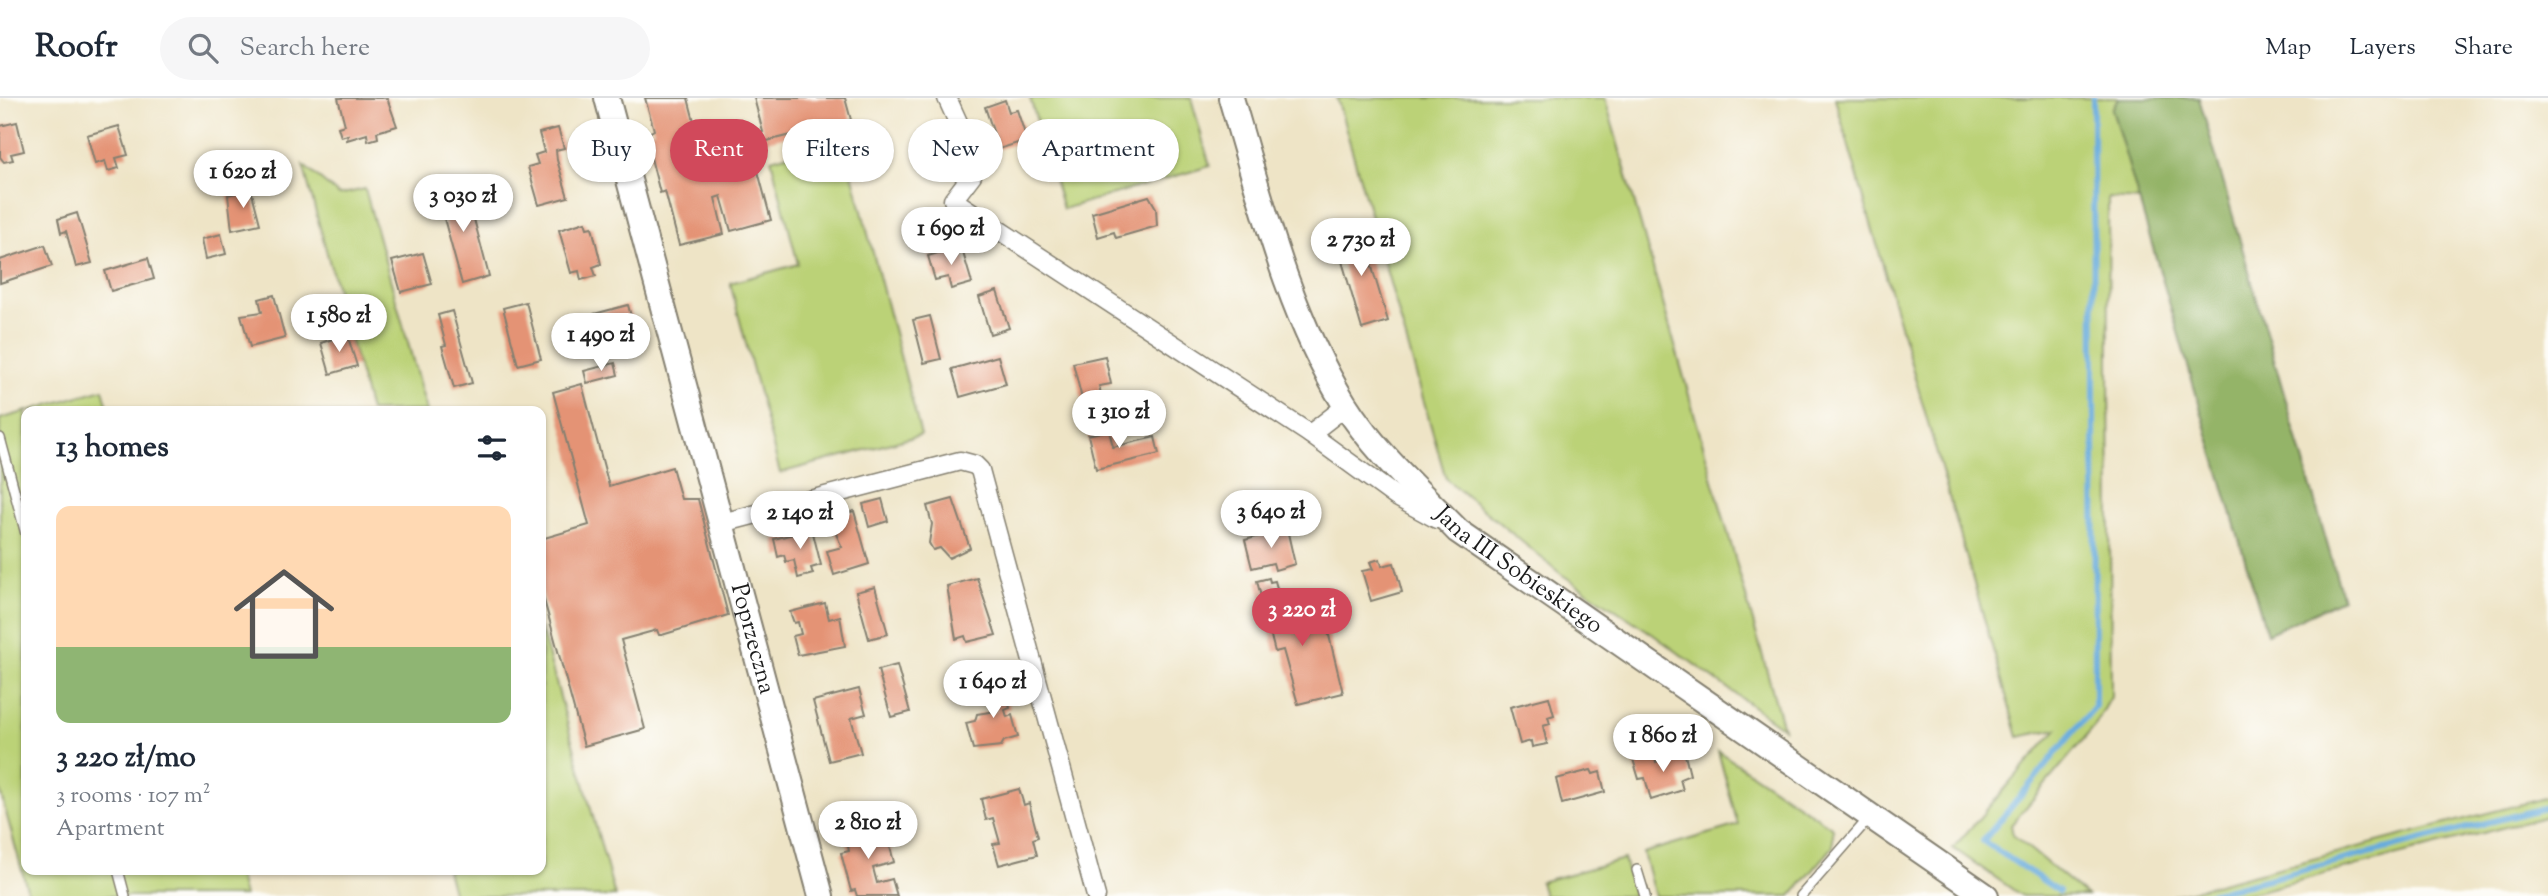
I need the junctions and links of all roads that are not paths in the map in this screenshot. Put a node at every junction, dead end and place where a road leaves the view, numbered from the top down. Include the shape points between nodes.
1 (607, 98) edge
2 (947, 98) edge
3 (1231, 98) edge
4 (1346, 406) junction
5 (1310, 434) junction
6 (0, 438) edge
7 (21, 516) edge
8 (722, 523) junction
9 (1458, 531) junction
10 (1871, 816) junction
11 (1637, 870) dead end
12 (119, 875) edge
13 (1973, 890) edge
14 (125, 896) edge
15 (821, 896) edge
16 (1096, 896) edge
17 (1645, 896) edge
18 (1801, 896) edge

1 - 8 main road, Poprzeczna
2 - 5 street via 976,162 953,200
3 - 4 main road, Jana III Sobieskiego via 1290,292 1315,352
4 - 5 street
4 - 9 main road, Jana III Sobieskiego via 1391,463
5 - 9 street via 1395,496
6 - 7 lane
8 - 15 main road, Poprzeczna
8 - 16 street via 960,461 975,465
9 - 10 main road, Jana III Sobieskiego
10 - 13 main road, Jana III Sobieskiego
10 - 18 lane
11 - 17 lane
12 - 14 lane

